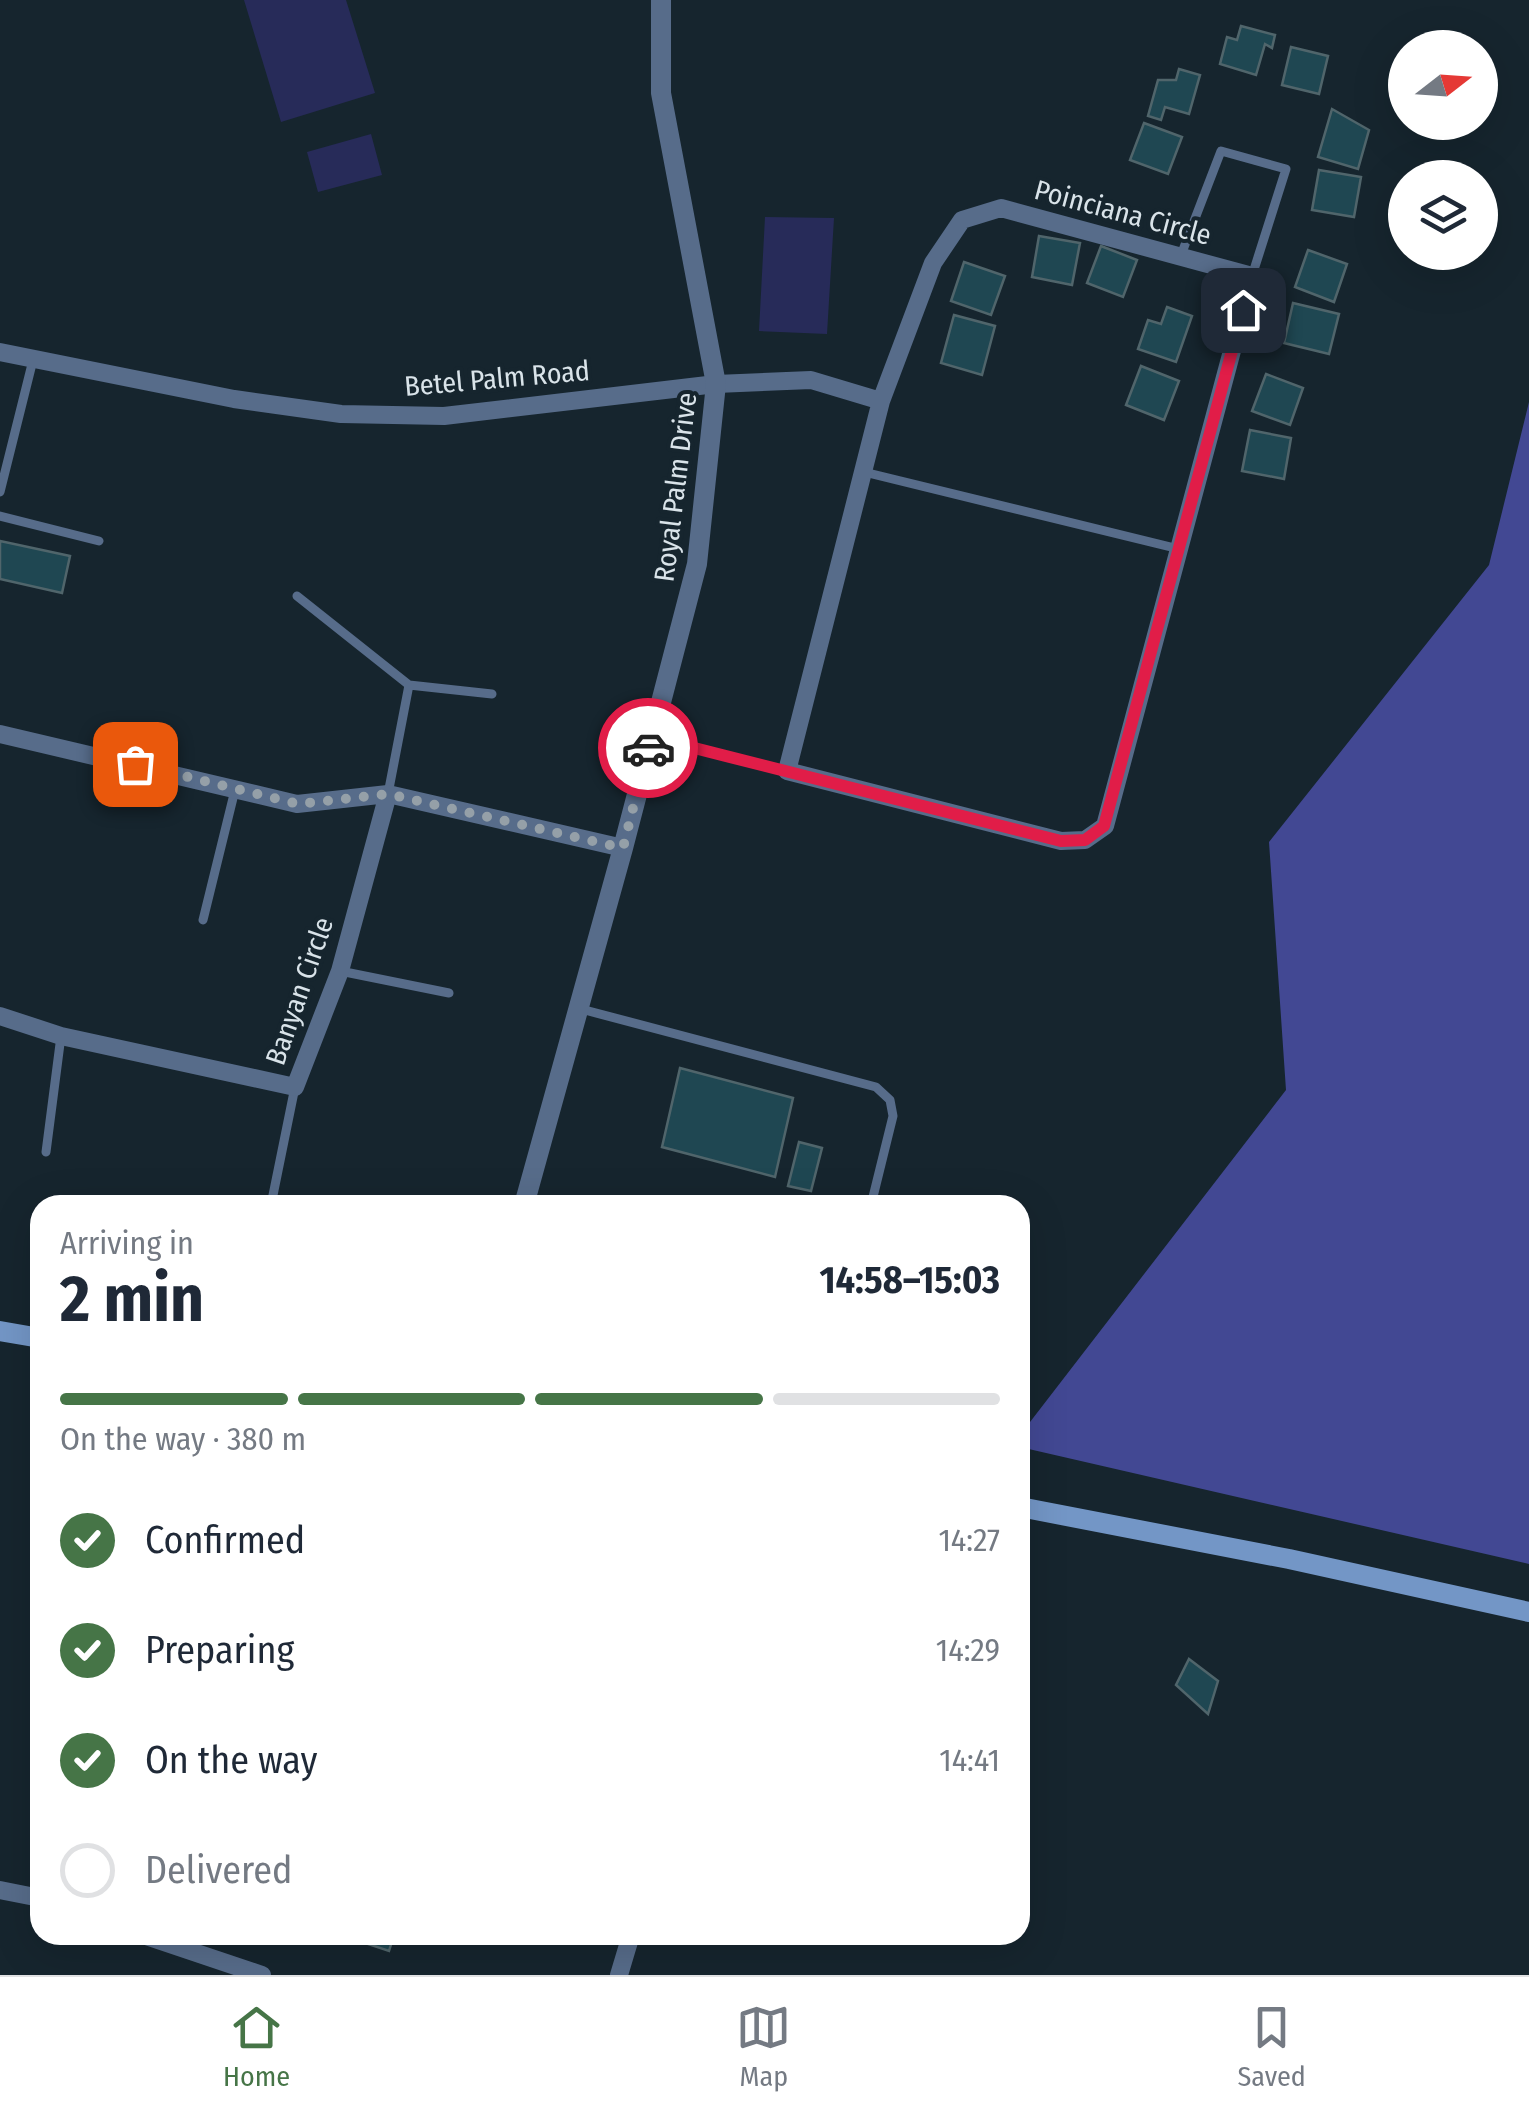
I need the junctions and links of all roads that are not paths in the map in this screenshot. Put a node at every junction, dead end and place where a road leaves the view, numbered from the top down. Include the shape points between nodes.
1 (661, 0) edge
2 (1181, 255) junction
3 (1252, 276) junction
4 (0, 352) edge
5 (33, 360) junction
6 (716, 384) junction
7 (881, 401) junction
8 (864, 472) junction
9 (0, 492) edge
10 (0, 516) edge
11 (99, 541) dead end
12 (1179, 549) junction
13 (297, 596) dead end
14 (408, 685) junction
15 (492, 694) dead end
16 (0, 734) edge
17 (651, 737) junction
18 (787, 771) junction
19 (236, 788) junction
20 (388, 794) junction
21 (623, 848) junction
22 (203, 920) dead end
23 (340, 971) junction
24 (449, 993) dead end
25 (576, 1008) junction
26 (0, 1016) edge
27 (61, 1036) junction
28 (295, 1087) junction
29 (46, 1152) dead end
30 (273, 1195) edge
31 (527, 1195) edge
32 (873, 1195) edge
33 (0, 1331) edge
34 (30, 1336) edge
35 (1030, 1509) edge
36 (1529, 1612) edge
37 (0, 1890) edge
38 (30, 1896) edge
39 (173, 1945) edge
40 (629, 1945) edge
41 (262, 1975) edge
42 (620, 1975) edge

1 - 6 street, Royal Palm Drive via 661,93
2 - 3 street, Poinciana Circle
2 - 3 lane via 1220,151 1286,170
2 - 7 street, Poinciana Circle via 1001,208 962,220 933,263
3 - 12 street
4 - 5 street, Betel Palm Road
5 - 6 street, Betel Palm Road via 341,414 444,416
5 - 9 lane
6 - 7 street, Betel Palm Road via 811,380
6 - 17 street, Royal Palm Drive via 697,564
7 - 8 street, Poinciana Circle
8 - 12 lane
8 - 18 street, Poinciana Circle
10 - 11 lane
12 - 18 street via 1104,826 1085,840 1061,841
13 - 14 lane
14 - 15 lane
14 - 20 lane
16 - 19 street
17 - 18 lane
17 - 21 street, Royal Palm Drive
19 - 20 street via 298,804
19 - 22 lane
20 - 21 street
20 - 23 street, Banyan Circle
21 - 25 street, Royal Palm Drive
23 - 24 lane
23 - 28 street, Banyan Circle
25 - 31 street, Royal Palm Drive
25 - 32 lane via 876,1087 890,1100 893,1116
26 - 27 street, Banyan Circle
27 - 28 street, Banyan Circle
27 - 29 lane
28 - 30 lane
33 - 34 main road
35 - 36 main road
37 - 38 street
39 - 41 street
40 - 42 street

